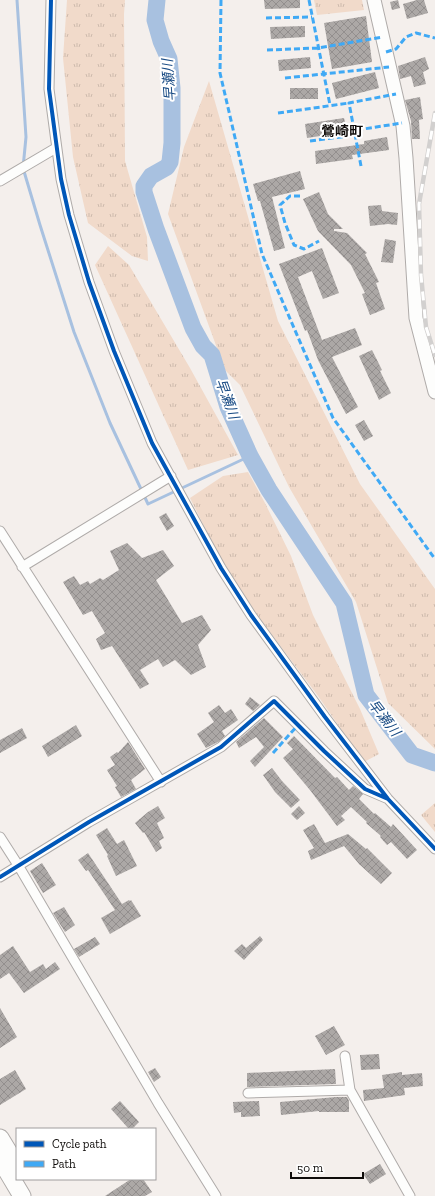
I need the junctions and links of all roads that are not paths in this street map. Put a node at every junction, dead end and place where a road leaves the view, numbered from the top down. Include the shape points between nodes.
1 (51, 0) edge
2 (374, 0) edge
3 (56, 148) junction
4 (0, 182) edge
5 (435, 392) edge
6 (171, 476) junction
7 (0, 531) edge
8 (22, 567) junction
9 (161, 782) junction
10 (388, 799) junction
11 (0, 837) edge
12 (435, 850) edge
13 (18, 865) junction
14 (0, 877) edge
15 (345, 1056) dead end
16 (350, 1090) junction
17 (248, 1093) dead end
18 (0, 1138) edge
19 (0, 1159) edge
20 (16, 1164) edge
21 (26, 1180) edge
22 (22, 1196) edge
23 (35, 1196) edge
24 (216, 1196) edge
25 (410, 1196) edge

1 - 3 street via 49,89
2 - 5 street via 403,126 416,318
3 - 4 street
3 - 6 street via 69,215 89,282 152,443
6 - 8 street
6 - 10 street via 221,568 251,615
7 - 8 street
8 - 9 street
9 - 10 street via 221,747 274,701 365,789
9 - 13 street
10 - 12 street
11 - 13 street
13 - 14 street
13 - 24 street via 158,1103
15 - 16 street
16 - 17 street
16 - 25 street
18 - 20 highway
19 - 22 highway
21 - 23 highway

